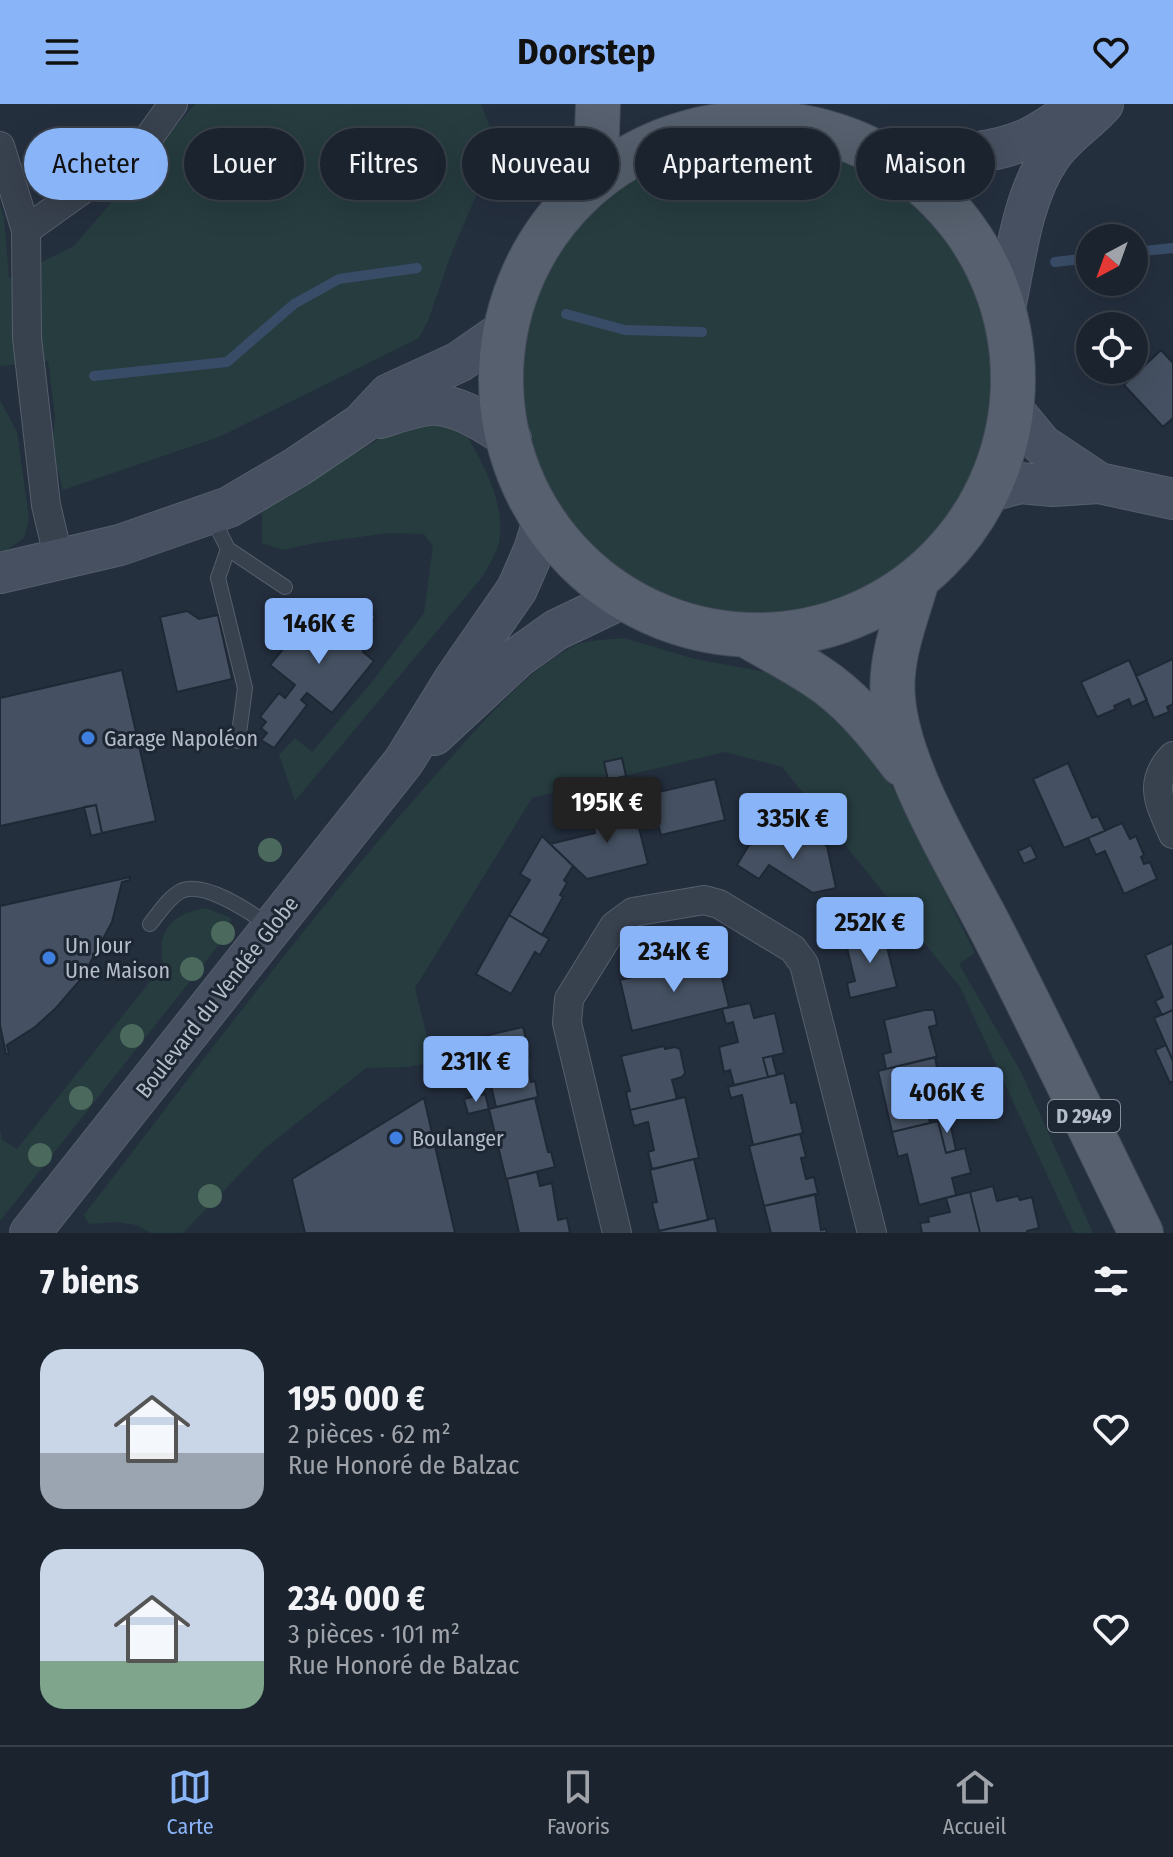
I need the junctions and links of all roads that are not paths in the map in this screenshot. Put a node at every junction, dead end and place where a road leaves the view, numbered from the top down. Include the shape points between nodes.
1 (173, 104) edge
2 (598, 104) edge
3 (670, 104) edge
4 (1081, 104) edge
5 (1103, 104) edge
6 (710, 127) junction
7 (597, 128) edge
8 (856, 144) edge
9 (0, 146) edge
10 (995, 149) edge
11 (619, 163) edge
12 (571, 200) edge
13 (938, 200) edge
14 (26, 230) junction
15 (1004, 313) junction
16 (502, 332) junction
17 (1014, 411) junction
18 (361, 424) junction
19 (511, 439) junction
20 (1099, 483) junction
21 (984, 493) junction
22 (1173, 499) edge
23 (544, 518) junction
24 (219, 532) junction
25 (59, 560) junction
26 (0, 573) edge
27 (917, 580) junction
28 (285, 587) dead end
29 (623, 598) junction
30 (748, 636) junction
31 (238, 741) dead end
32 (1173, 756) edge
33 (404, 761) junction
34 (918, 785) junction
35 (1173, 834) edge
36 (150, 924) dead end
37 (272, 927) junction
38 (30, 1233) edge
39 (617, 1233) edge
40 (872, 1233) edge
41 (1141, 1233) edge

1 - 14 street via 142,147
2 - 7 main road
3 - 6 main road
4 - 10 street via 1028,138
5 - 15 street via 1064,139 1032,188
6 - 8 main road via 800,126
6 - 11 main road
9 - 14 street
12 - 16 main road via 523,264
13 - 15 main road via 972,240
14 - 25 street via 27,338 46,505
15 - 17 main road via 1016,377
16 - 18 street via 459,362 389,394
16 - 19 main road via 502,403
17 - 20 street via 1042,445
17 - 21 main road
18 - 19 street via 434,404 475,417
18 - 24 street via 275,481
19 - 23 main road
20 - 21 street via 1020,483
20 - 22 street
21 - 27 main road via 954,540
23 - 29 main road via 565,549
23 - 33 street, Boulevard du Vendée Globe via 517,589
24 - 25 street via 120,545
24 - 28 lane
24 - 31 lane via 218,578 245,688
25 - 26 street
27 - 30 main road via 880,606 838,625 793,635
27 - 34 main road, D 2949 via 897,646 892,696
29 - 30 main road via 662,618
29 - 33 street, Boulevard du Vendée Globe via 556,630 517,658
30 - 34 main road, D 2949 via 846,699
32 - 35 street via 1160,769 1157,787
33 - 37 street, Boulevard du Vendée Globe
34 - 41 main road, D 2949
36 - 37 lane via 170,899 189,888 244,907
37 - 38 street, Boulevard du Vendée Globe
39 - 40 street via 567,1023 569,999 614,926 633,912 704,900 793,949 804,964

